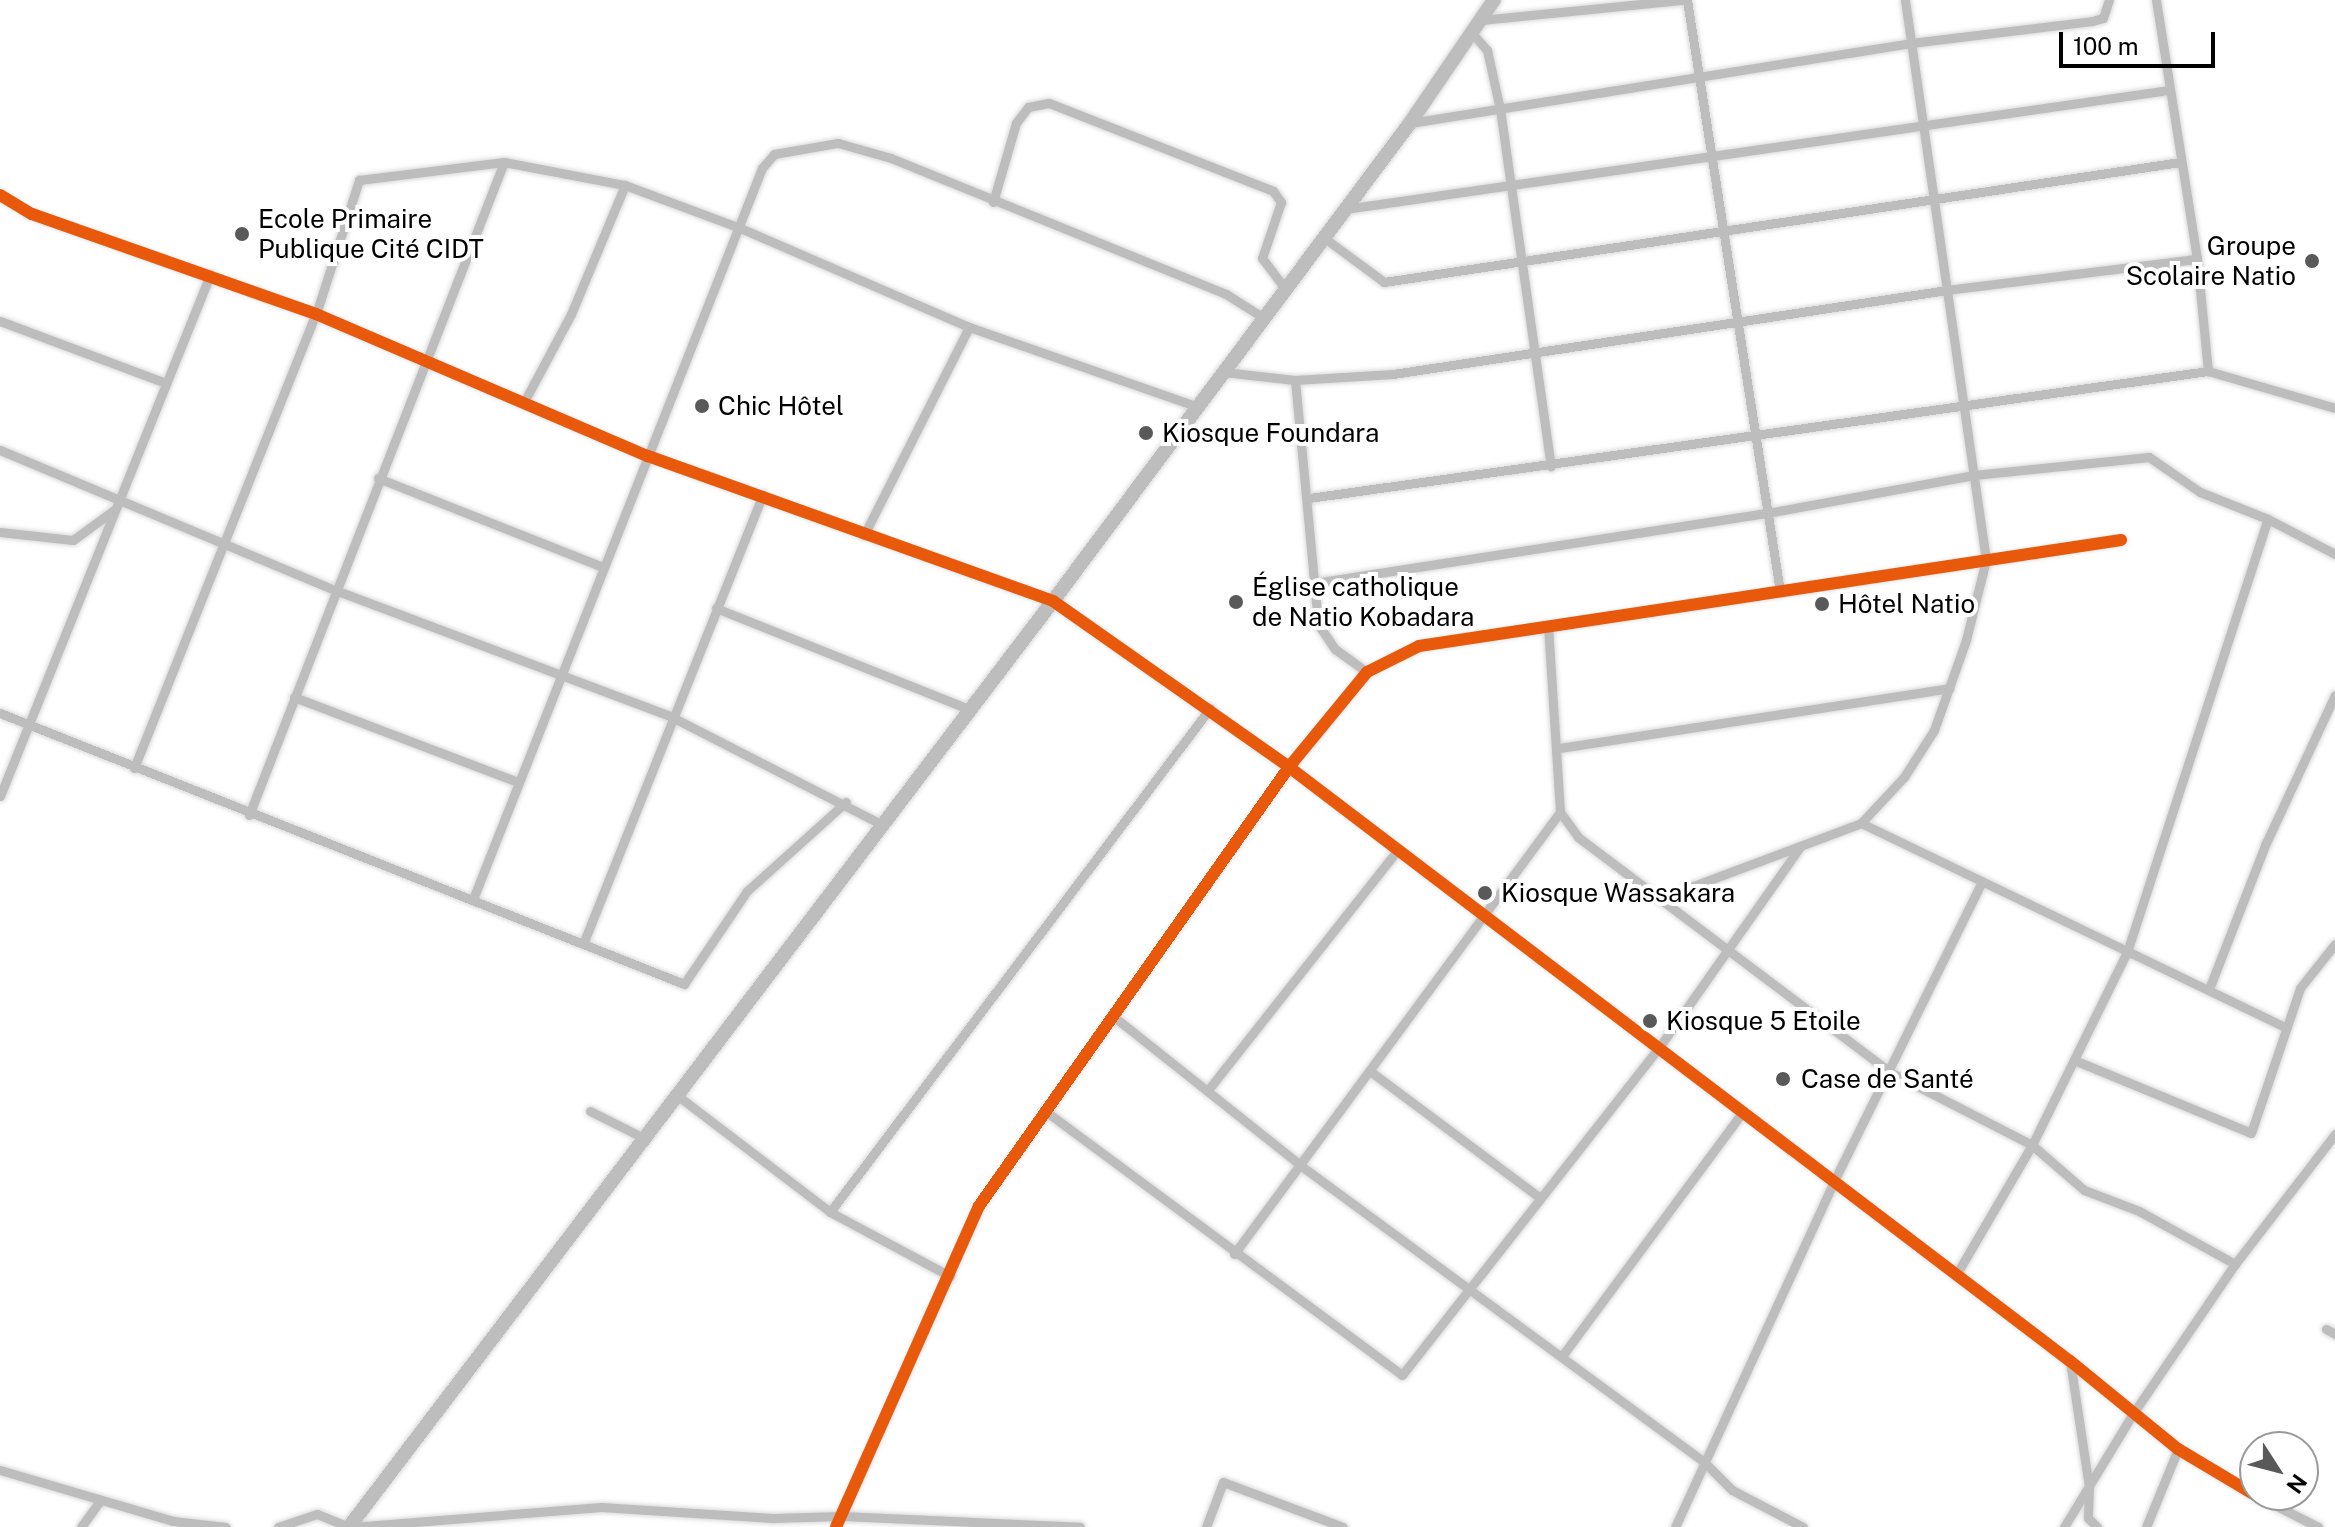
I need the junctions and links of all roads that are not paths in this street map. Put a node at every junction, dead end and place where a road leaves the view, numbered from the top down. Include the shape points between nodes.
1 (1494, 0) edge
2 (1681, 0) edge
3 (1687, 0) edge
4 (1905, 0) edge
5 (2109, 0) edge
6 (2156, 0) edge
7 (1477, 26) junction
8 (1911, 43) junction
9 (1700, 78) junction
10 (2169, 90) junction
11 (1500, 109) junction
12 (1923, 122) junction
13 (1410, 123) junction
14 (1714, 155) junction
15 (504, 162) junction
16 (2180, 162) junction
17 (625, 185) junction
18 (1508, 185) junction
19 (0, 195) edge
20 (1934, 198) junction
21 (993, 202) junction
22 (1344, 209) junction
23 (740, 228) junction
24 (1724, 233) junction
25 (1323, 237) junction
26 (2197, 259) junction
27 (1521, 262) junction
28 (210, 275) junction
29 (1285, 289) junction
30 (1947, 290) junction
31 (316, 314) junction
32 (1264, 318) junction
33 (0, 321) edge
34 (1739, 322) junction
35 (969, 327) junction
36 (1532, 353) junction
37 (428, 362) junction
38 (2208, 371) junction
39 (1224, 372) junction
40 (1295, 380) junction
41 (166, 383) junction
42 (524, 402) junction
43 (1963, 402) junction
44 (1196, 406) junction
45 (2335, 408) edge
46 (1754, 436) junction
47 (0, 450) edge
48 (648, 456) junction
49 (1551, 466) junction
50 (1974, 475) junction
51 (378, 478) junction
52 (763, 495) junction
53 (1309, 498) junction
54 (118, 503) junction
55 (1767, 513) junction
56 (2268, 519) junction
57 (0, 532) edge
58 (864, 535) junction
59 (225, 540) junction
60 (2121, 540) dead end
61 (2335, 554) edge
62 (1986, 560) junction
63 (603, 567) junction
64 (1314, 583) junction
65 (335, 590) junction
66 (1780, 591) junction
67 (1053, 601) junction
68 (716, 608) junction
69 (1548, 626) junction
70 (1367, 672) junction
71 (563, 675) junction
72 (1949, 688) junction
73 (2335, 695) edge
74 (294, 697) junction
75 (1210, 708) junction
76 (971, 710) junction
77 (0, 713) edge
78 (670, 716) junction
79 (29, 725) junction
80 (1559, 748) junction
81 (1289, 767) junction
82 (134, 768) junction
83 (515, 781) junction
84 (0, 796) edge
85 (846, 802) junction
86 (1560, 812) junction
87 (249, 815) junction
88 (1861, 823) junction
89 (883, 825) junction
90 (1800, 847) junction
91 (1398, 849) junction
92 (1982, 882) junction
93 (473, 899) junction
94 (1659, 899) junction
95 (1482, 914) junction
96 (583, 944) junction
97 (2335, 944) edge
98 (1726, 950) junction
99 (2127, 952) junction
100 (2209, 989) junction
101 (1113, 1016) junction
102 (2285, 1027) junction
103 (1658, 1049) junction
104 (2074, 1060) junction
105 (1370, 1071) junction
106 (1888, 1071) junction
107 (1208, 1090) junction
108 (678, 1096) junction
109 (1044, 1110) junction
110 (590, 1111) dead end
111 (1742, 1113) junction
112 (2335, 1134) edge
113 (646, 1139) junction
114 (2032, 1145) junction
115 (1300, 1165) junction
116 (1833, 1183) junction
117 (1539, 1197) junction
118 (830, 1212) junction
119 (1234, 1254) junction
120 (2235, 1264) junction
121 (1956, 1275) junction
122 (950, 1276) junction
123 (1469, 1287) junction
124 (1562, 1356) junction
125 (2070, 1361) junction
126 (2134, 1412) junction
127 (2178, 1449) junction
128 (1702, 1460) junction
129 (0, 1470) edge
130 (2239, 1485) edge
131 (2089, 1487) junction
132 (99, 1502) junction
133 (2286, 1511) edge
134 (842, 1516) junction
135 (81, 1527) edge
136 (226, 1527) edge
137 (278, 1527) edge
138 (350, 1527) edge
139 (836, 1527) edge
140 (1085, 1527) edge
141 (1206, 1527) edge
142 (1343, 1527) edge
143 (1675, 1527) edge
144 (1803, 1527) edge
145 (2064, 1527) edge
146 (2097, 1527) edge
147 (2146, 1527) edge
148 (2318, 1527) edge

1 - 7 main road
2 - 7 street
3 - 9 street
4 - 8 street
5 - 8 street via 2103,18 2092,21
6 - 10 street
7 - 11 street
7 - 13 main road
8 - 9 street
8 - 12 street
9 - 11 street
9 - 14 street
10 - 12 street
10 - 16 street
11 - 13 street
11 - 18 street
12 - 14 street
12 - 20 street
13 - 22 main road
14 - 18 street
14 - 24 street
15 - 17 street
15 - 31 street via 359,180
15 - 37 street
16 - 20 street
16 - 26 street
17 - 23 street
17 - 42 street via 571,314
18 - 22 street
18 - 27 street
19 - 28 street via 32,214
20 - 24 street
20 - 30 street
21 - 23 street via 891,158 838,143 809,145 774,154 762,168
21 - 29 street via 1016,123 1028,107 1049,103 1273,191 1281,202 1262,258
21 - 32 street via 1226,294
22 - 25 main road
23 - 35 street
23 - 48 street
24 - 27 street
24 - 34 street
25 - 27 street via 1384,282
25 - 29 main road
26 - 30 street
26 - 38 street
27 - 36 street
28 - 31 street
28 - 41 street
29 - 32 main road
30 - 34 street
30 - 43 street
31 - 37 street
31 - 59 street
32 - 39 main road
33 - 41 street
34 - 36 street
34 - 46 street
35 - 44 street
35 - 58 street
36 - 40 street via 1393,374
36 - 49 street
37 - 42 street
37 - 51 street
38 - 43 street
38 - 45 street
39 - 40 street
39 - 44 main road
40 - 53 street
41 - 54 street
42 - 48 street
43 - 46 street
43 - 50 street
44 - 67 main road
46 - 49 street
46 - 55 street
47 - 54 street
48 - 52 street
48 - 63 street
49 - 53 street
50 - 55 street
50 - 56 street via 2149,457 2200,492
50 - 62 street
51 - 63 street
51 - 65 street
52 - 58 street
52 - 68 street
53 - 64 street
54 - 57 street via 73,540
54 - 59 street
54 - 79 street
55 - 64 street
55 - 66 street
56 - 61 street
56 - 99 street
58 - 67 street
59 - 65 street
59 - 82 street
60 - 62 street
62 - 66 street
62 - 72 street
63 - 71 street
64 - 70 street via 1318,624 1335,649
65 - 71 street
65 - 74 street
66 - 69 street
67 - 75 street
67 - 76 main road
68 - 76 street
68 - 78 street
69 - 70 street via 1419,646
69 - 80 street
70 - 81 street
71 - 78 street
71 - 83 street
72 - 80 street
72 - 88 street via 1934,730 1904,777
73 - 100 street via 2266,843
74 - 83 street
74 - 87 street
75 - 81 street
75 - 118 street
76 - 89 main road
77 - 79 street
78 - 85 street
78 - 96 street
79 - 82 street
79 - 84 street
80 - 86 street
81 - 91 street
81 - 101 street
82 - 87 street
83 - 93 street
85 - 89 street
85 - 96 street via 747,891 684,984
86 - 94 street via 1578,837
86 - 95 street
87 - 93 street
88 - 90 street
88 - 92 street
89 - 108 main road
90 - 94 street
90 - 98 street
91 - 95 street
91 - 107 street
92 - 99 street
92 - 106 street
93 - 96 street
94 - 98 street
95 - 103 street
95 - 105 street
97 - 102 street via 2300,988
98 - 103 street
98 - 106 street
99 - 100 street
99 - 104 street
100 - 102 street
101 - 107 street
101 - 109 street
102 - 104 street via 2251,1133
103 - 111 street
103 - 117 street
104 - 114 street
105 - 115 street
105 - 117 street
106 - 114 street
106 - 116 street
107 - 115 street
108 - 113 main road
108 - 118 street
109 - 119 street
109 - 122 street via 979,1206
110 - 113 street
111 - 116 street
111 - 124 street
112 - 120 street
113 - 138 main road
114 - 120 street via 2084,1190 2139,1211
114 - 121 street
115 - 119 street
115 - 123 street
116 - 121 street
116 - 128 street
117 - 123 street
118 - 122 street
119 - 123 street via 1402,1375
120 - 126 street
121 - 125 street
122 - 134 street
123 - 124 street
124 - 128 street
125 - 126 street
125 - 131 street
126 - 127 street
126 - 131 street
127 - 130 street
127 - 147 street
128 - 143 street
128 - 144 street via 1732,1490
129 - 132 street
131 - 145 street
131 - 146 street via 2088,1518
132 - 135 street
132 - 136 street via 173,1521
133 - 148 street
134 - 138 street via 773,1518 601,1507
134 - 139 street
134 - 140 street
137 - 138 street via 317,1514
141 - 142 street via 1223,1482

